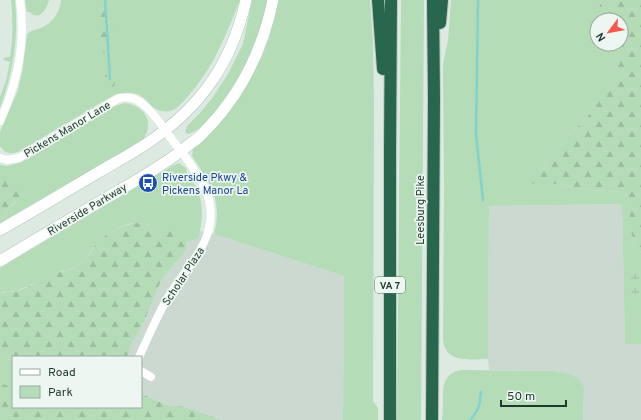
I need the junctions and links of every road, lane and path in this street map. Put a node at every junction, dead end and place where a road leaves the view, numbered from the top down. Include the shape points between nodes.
1 (20, 0) edge
2 (246, 0) edge
3 (273, 0) edge
4 (378, 0) edge
5 (391, 0) edge
6 (433, 0) edge
7 (442, 0) edge
8 (434, 98) junction
9 (0, 121) edge
10 (165, 130) junction
11 (390, 150) junction
12 (181, 151) junction
13 (0, 158) edge
14 (0, 230) edge
15 (0, 261) edge
16 (140, 356) edge
17 (142, 372) edge
18 (151, 376) dead end
19 (390, 420) edge
20 (432, 420) edge

1 - 9 street via 20,55 13,87
2 - 10 main road via 232,47 220,70 192,107
3 - 12 main road, Riverside Parkway via 259,49 246,77 218,116 199,137
4 - 11 highway
5 - 11 highway, VA 7
6 - 8 highway, Leesburg Pike
7 - 8 highway
8 - 20 highway, Leesburg Pike
10 - 12 street, Pickens Manor Lane
10 - 13 street, Pickens Manor Lane via 143,103 136,99 119,98 19,158
10 - 14 main road
11 - 19 highway, VA 7
12 - 15 main road, Riverside Parkway via 154,170
12 - 16 street, Scholar Plaza via 204,186 209,199 209,232 202,249 166,300
17 - 18 street

